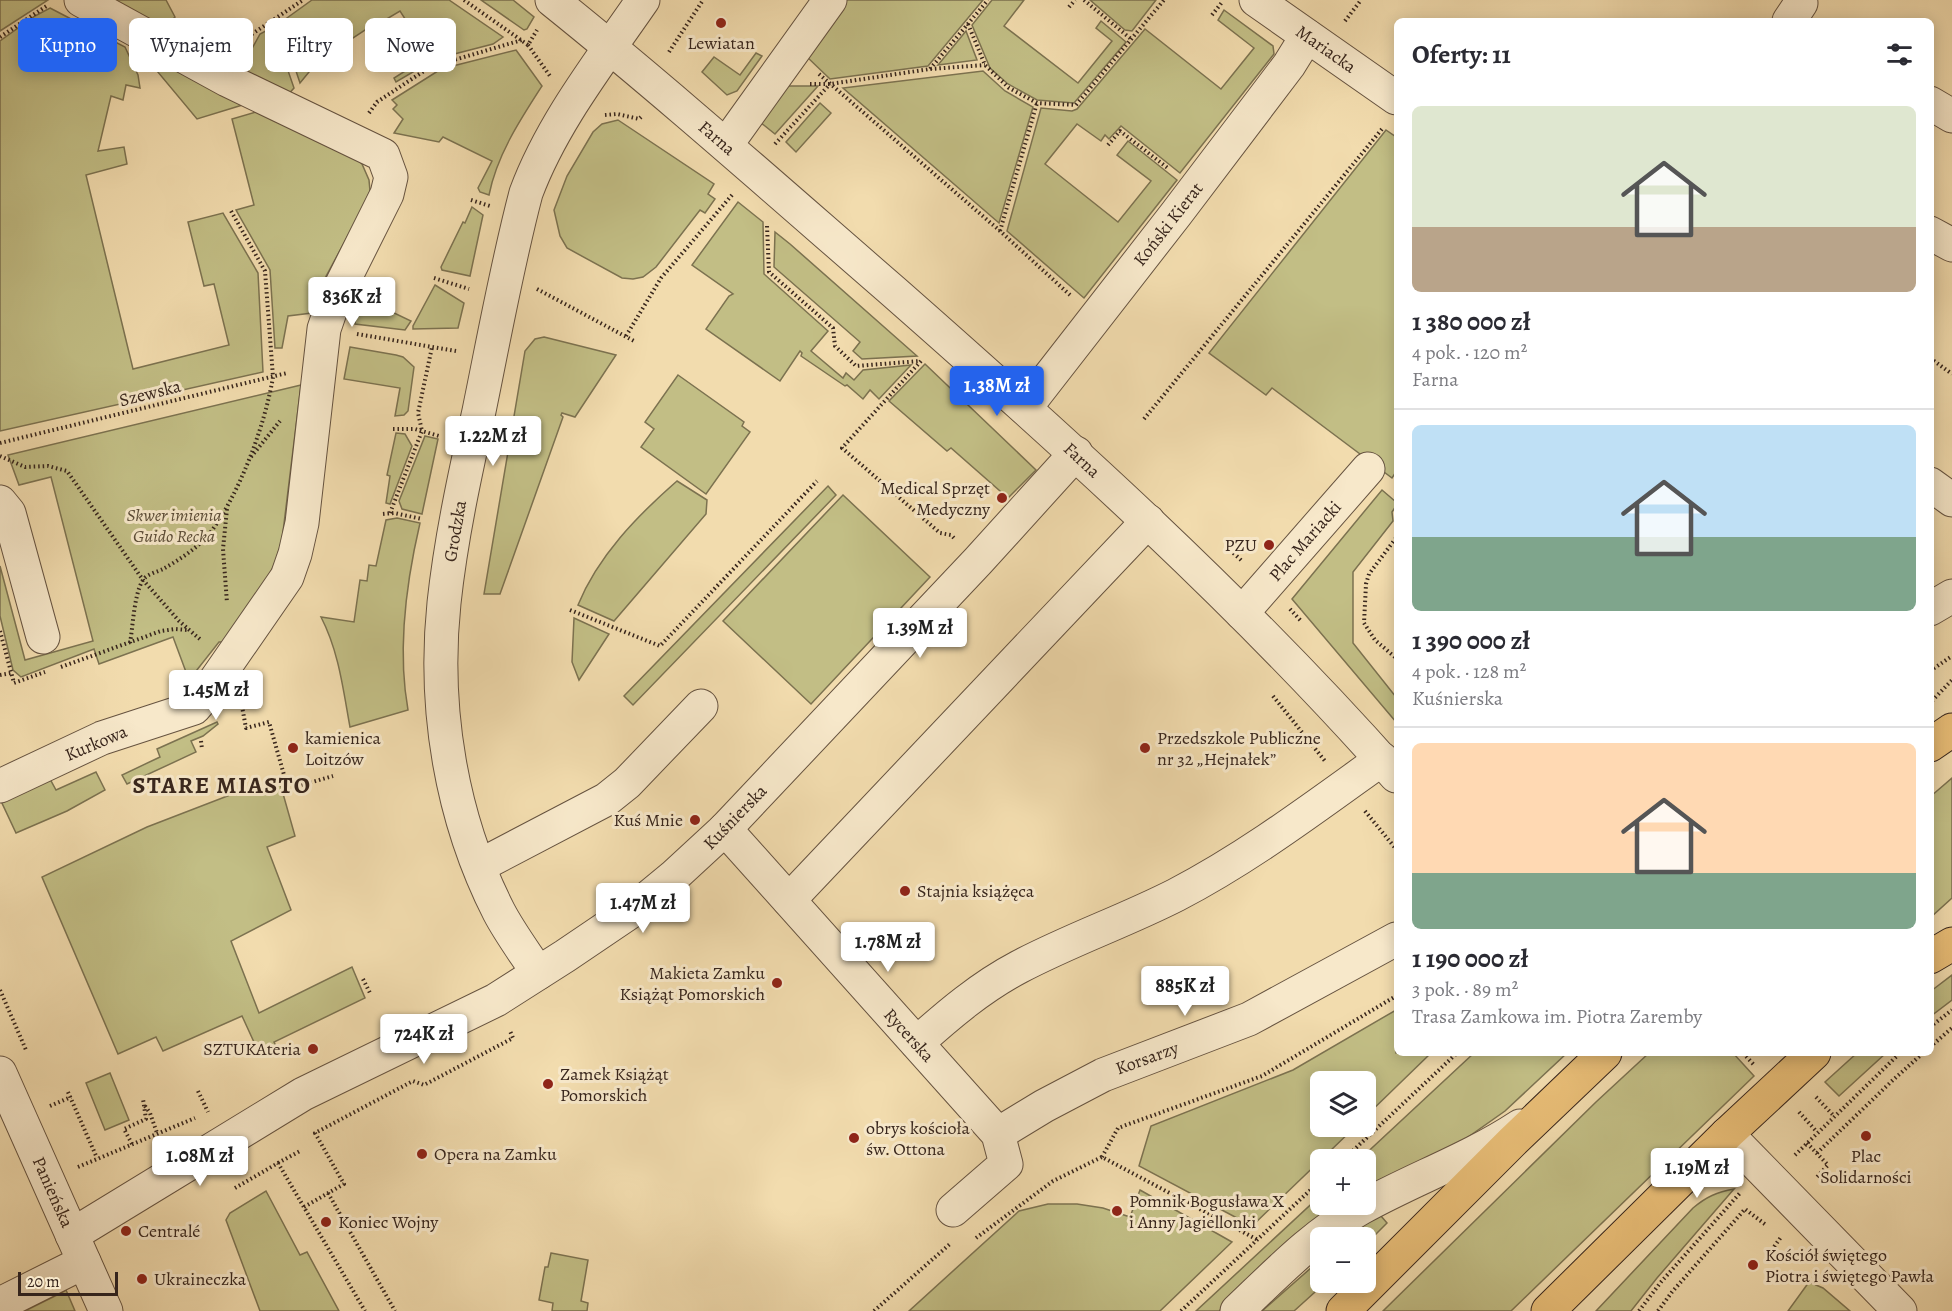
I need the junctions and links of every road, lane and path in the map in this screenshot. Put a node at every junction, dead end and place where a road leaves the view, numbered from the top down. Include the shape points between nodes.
1 (56, 0) edge
2 (81, 0) edge
3 (303, 0) edge
4 (464, 0) edge
5 (643, 0) edge
6 (830, 0) edge
7 (988, 0) edge
8 (1075, 0) edge
9 (1084, 0) edge
10 (1164, 0) edge
11 (1256, 0) edge
12 (1223, 1) edge
13 (1069, 7) dead end
14 (547, 12) edge
15 (1212, 15) dead end
16 (968, 24) junction
17 (253, 33) edge
18 (1307, 36) junction
19 (0, 37) edge
20 (1131, 39) junction
21 (522, 40) junction
22 (528, 45) junction
23 (610, 47) junction
24 (793, 52) junction
25 (985, 65) junction
26 (930, 69) junction
27 (551, 78) dead end
28 (771, 83) junction
29 (830, 84) junction
30 (377, 102) dead end
31 (1037, 103) junction
32 (1934, 105) edge
33 (647, 111) dead end
34 (1391, 111) edge
35 (598, 115) dead end
36 (1952, 116) edge
37 (726, 145) junction
38 (1108, 145) dead end
39 (768, 151) dead end
40 (1174, 174) dead end
41 (734, 192) dead end
42 (471, 200) dead end
43 (491, 206) dead end
44 (231, 211) dead end
45 (766, 217) dead end
46 (1000, 231) junction
47 (1934, 235) edge
48 (1952, 245) edge
49 (434, 278) dead end
50 (533, 288) dead end
51 (472, 290) dead end
52 (1096, 317) junction
53 (353, 333) dead end
54 (626, 336) junction
55 (634, 341) dead end
56 (432, 347) junction
57 (460, 352) dead end
58 (1934, 361) edge
59 (289, 363) dead end
60 (1952, 374) edge
61 (273, 377) junction
62 (1025, 408) junction
63 (1144, 419) dead end
64 (393, 429) dead end
65 (422, 431) junction
66 (443, 437) dead end
67 (0, 442) edge
68 (1076, 453) junction
69 (0, 456) edge
70 (1368, 469) dead end
71 (817, 481) dead end
72 (1934, 487) edge
73 (1952, 500) edge
74 (0, 502) edge
75 (227, 508) junction
76 (390, 513) junction
77 (383, 514) dead end
78 (426, 519) dead end
79 (1148, 521) junction
80 (957, 541) dead end
81 (1394, 541) edge
82 (143, 580) junction
83 (1952, 596) edge
84 (227, 605) dead end
85 (1934, 607) edge
86 (570, 610) dead end
87 (1242, 612) junction
88 (189, 630) junction
89 (0, 631) edge
90 (43, 637) dead end
91 (199, 639) dead end
92 (130, 643) junction
93 (1394, 656) edge
94 (1952, 656) edge
95 (1934, 668) edge
96 (11, 673) junction
97 (0, 675) edge
98 (1952, 680) edge
99 (1934, 699) edge
100 (700, 706) dead end
101 (243, 710) dead end
102 (1952, 722) edge
103 (1952, 730) edge
104 (1934, 740) edge
105 (1934, 741) edge
106 (1391, 767) edge
107 (333, 776) dead end
108 (0, 786) edge
109 (725, 829) junction
110 (479, 866) junction
111 (789, 900) junction
112 (1952, 927) edge
113 (1394, 940) edge
114 (1934, 943) edge
115 (1952, 944) edge
116 (1934, 955) edge
117 (538, 973) junction
118 (363, 979) dead end
119 (371, 995) dead end
120 (1394, 997) edge
121 (1952, 1010) edge
122 (1934, 1024) edge
123 (1952, 1028) edge
124 (508, 1029) dead end
125 (917, 1043) junction
126 (1934, 1044) edge
127 (1454, 1056) edge
128 (1602, 1056) edge
129 (1811, 1056) edge
130 (1897, 1056) edge
131 (1920, 1056) edge
132 (0, 1073) edge
133 (198, 1091) dead end
134 (1810, 1091) dead end
135 (68, 1092) dead end
136 (71, 1097) junction
137 (142, 1099) dead end
138 (50, 1106) dead end
139 (145, 1106) junction
140 (1550, 1107) junction
141 (1796, 1109) dead end
142 (1834, 1116) junction
143 (1817, 1132) junction
144 (157, 1133) junction
145 (998, 1134) junction
146 (1727, 1134) junction
147 (132, 1143) junction
148 (1355, 1149) edge
149 (300, 1151) dead end
150 (1817, 1153) junction
151 (1102, 1157) junction
152 (97, 1158) junction
153 (278, 1163) junction
154 (74, 1168) dead end
155 (1814, 1180) dead end
156 (235, 1188) dead end
157 (1743, 1190) dead end
158 (1310, 1191) edge
159 (328, 1193) junction
160 (304, 1207) junction
161 (953, 1209) dead end
162 (1745, 1209) dead end
163 (976, 1238) dead end
164 (1781, 1238) dead end
165 (1258, 1240) junction
166 (952, 1242) dead end
167 (78, 1248) junction
168 (1769, 1254) dead end
169 (1597, 1262) junction
170 (0, 1304) edge
171 (106, 1311) edge
172 (365, 1311) edge
173 (395, 1311) edge
174 (874, 1311) edge
175 (1181, 1311) edge
176 (1237, 1311) edge
177 (1343, 1311) edge
178 (1548, 1311) edge
179 (1574, 1311) edge
180 (1639, 1311) edge
181 (1658, 1311) edge
182 (1900, 1311) edge

1 - 19 path
2 - 108 street, Kurkowa via 227,80 383,155 391,177 387,194 334,300 324,329 302,524 287,577 194,708 102,738
3 - 17 path
4 - 21 path
5 - 23 street, Grodzka
6 - 24 street
7 - 16 path
8 - 13 path
9 - 20 path
10 - 20 path
11 - 18 street, Mariacka
12 - 15 path
14 - 22 path
14 - 23 street, Farna
16 - 25 path
16 - 26 path
18 - 34 street, Mariacka
18 - 52 street, Koński Kierat via 1212,168
20 - 31 path via 1076,105
21 - 22 path
21 - 30 path via 430,67
22 - 27 path
23 - 37 street, Farna
23 - 110 street, Grodzka via 546,148 526,193 453,542 442,632 444,731 451,775
24 - 28 street
24 - 29 path
25 - 26 path
25 - 31 path via 1009,88
26 - 29 path
28 - 29 path
28 - 37 street
29 - 39 path
29 - 46 path
31 - 46 path
32 - 36 street
33 - 35 path via 639,119
34 - 63 path
37 - 62 street, Farna
38 - 40 path via 1120,131
41 - 54 path via 661,278
42 - 43 path
44 - 61 path via 265,271
45 - 80 path via 769,272 832,328 834,346 856,366 922,360 842,448 940,533
46 - 52 path
47 - 48 street
49 - 51 path
50 - 54 path
52 - 62 street, Koński Kierat
53 - 56 path
54 - 55 path
56 - 57 path
56 - 65 path via 418,413
58 - 60 path
59 - 61 path, Szewska via 288,372
61 - 67 path, Szewska
61 - 75 path via 259,430
62 - 68 street, Farna
64 - 65 path
65 - 66 path
65 - 76 path
68 - 79 street, Farna
68 - 109 street, Kuśnierska
69 - 82 path via 25,467 48,466 67,471
70 - 87 street, Plac Mariacki
71 - 86 path via 660,646
72 - 73 street
74 - 90 street via 9,513
75 - 82 path via 208,535 186,554
75 - 84 path via 223,549
76 - 77 path
76 - 78 path
79 - 87 street, Farna
79 - 111 street
81 - 93 path via 1369,574 1364,623 1375,640
82 - 88 path
82 - 92 path
83 - 85 street
87 - 106 street, Farna
88 - 91 path
88 - 92 path via 170,629
89 - 96 path
92 - 96 path via 14,683
94 - 95 path
96 - 97 path
98 - 99 path
100 - 110 street via 607,799
101 - 107 path via 246,728 269,722 288,789
102 - 104 street
103 - 105 main road
106 - 125 street via 1176,895 996,980
109 - 111 street, Rycerska
109 - 117 street, Kuśnierska via 654,893
110 - 117 street, Grodzka via 503,920
111 - 125 street, Rycerska
112 - 114 street
113 - 145 street, Korsarzy via 1249,1019 1103,1075
115 - 116 main road
117 - 167 street, Kuśnierska via 495,1000 303,1094
118 - 119 path
120 - 151 path via 1262,1076 1118,1128
121 - 122 path
123 - 126 path
124 - 159 path via 513,1038 424,1085 413,1081 315,1133 344,1184
125 - 145 street, Rycerska
127 - 148 path
128 - 140 main road
129 - 146 main road
130 - 142 path
131 - 150 path
132 - 167 street, Panieńska
133 - 144 path via 206,1114
134 - 142 path
135 - 136 path
136 - 138 path
136 - 152 path
137 - 139 path
139 - 144 path
139 - 147 path via 146,1119 124,1129
140 - 176 street via 1500,1139 1359,1209 1280,1270
140 - 177 main road
141 - 143 path
142 - 143 path
143 - 150 path via 1807,1143
144 - 147 path
145 - 161 street via 1006,1164
146 - 169 main road
146 - 182 street
147 - 152 path
149 - 153 path
150 - 155 path via 1828,1165
151 - 163 path via 1053,1181
151 - 165 path
152 - 154 path
153 - 156 path
153 - 160 path
157 - 180 path
158 - 165 path
159 - 160 path
159 - 173 path
160 - 172 path
162 - 181 path
164 - 168 path
165 - 175 path
166 - 174 path
167 - 170 street, Kuśnierska
167 - 171 street, Panieńska
169 - 178 main road
169 - 179 street

